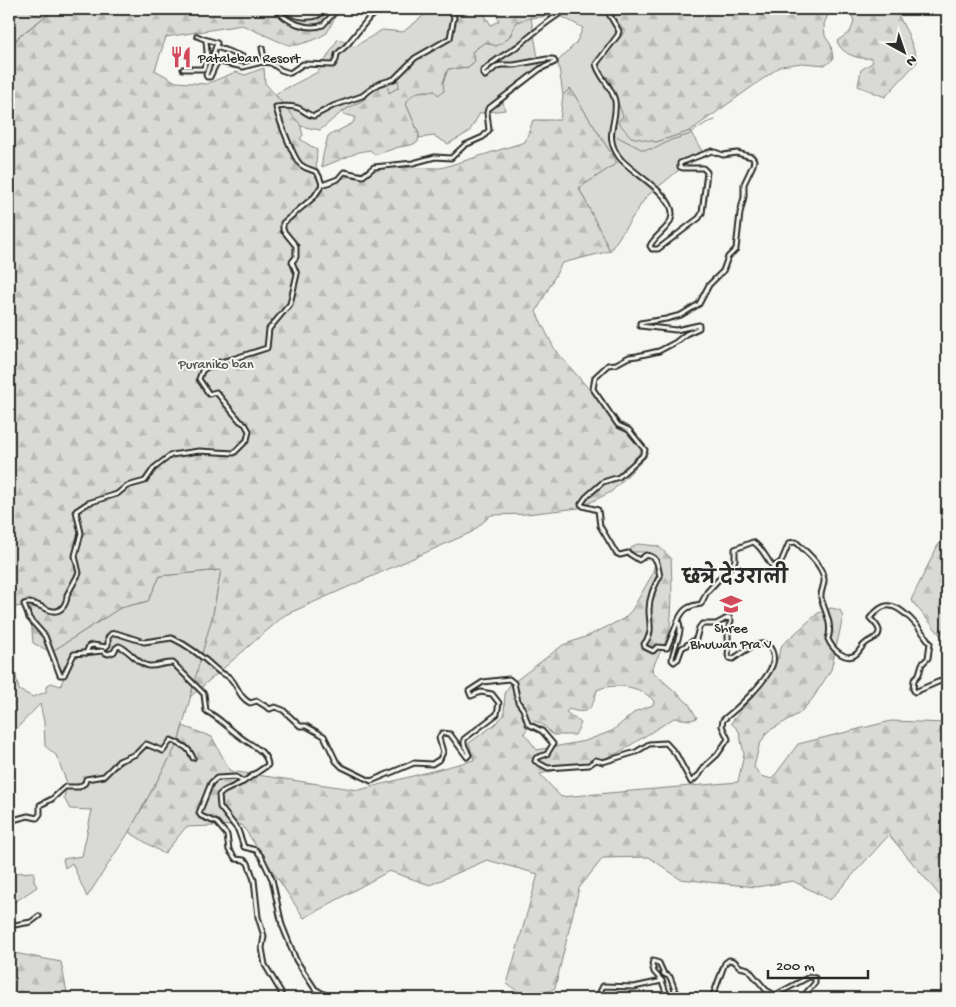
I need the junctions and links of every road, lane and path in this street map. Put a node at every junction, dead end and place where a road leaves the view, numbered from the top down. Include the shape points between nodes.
1 (277, 9) edge
2 (286, 9) edge
3 (323, 9) edge
4 (334, 9) edge
5 (404, 9) edge
6 (449, 9) edge
7 (568, 9) edge
8 (582, 9) edge
9 (586, 9) edge
10 (606, 9) edge
11 (197, 36) dead end
12 (206, 41) junction
13 (217, 47) junction
14 (262, 48) dead end
15 (243, 57) dead end
16 (262, 62) junction
17 (183, 69) dead end
18 (322, 185) junction
19 (678, 621) junction
20 (86, 653) junction
21 (947, 680) edge
22 (193, 758) dead end
23 (243, 782) junction
24 (9, 821) edge
25 (39, 916) dead end
26 (9, 926) edge
27 (662, 981) junction
28 (281, 998) edge
29 (331, 998) edge
30 (344, 998) edge
31 (365, 998) edge
32 (597, 998) edge
33 (668, 998) edge
34 (678, 998) edge
35 (712, 998) edge
36 (805, 998) edge

1 - 4 street via 292,22 311,27 323,25
2 - 3 highway via 312,16
5 - 16 street via 378,12 369,18 337,54 333,65 303,64 290,73
6 - 18 street via 454,18 450,38 415,58 394,79 314,116 301,109 276,107 294,154 301,165 320,175
7 - 18 street via 496,58 482,74 485,76 501,65 547,59 555,62 540,69 488,109 489,130 483,137 465,145 448,159 435,157 374,167 363,176 344,172 331,183
8 - 9 street
10 - 19 street via 619,31 596,64 615,99 610,131 615,151 623,162 665,198 672,215 650,246 652,249 658,248 702,214 707,172 703,168 683,168 680,163 712,151 723,155 737,153 754,160 744,184 736,249 728,257 723,271 709,285 699,304 681,315 640,322 640,326 658,329 676,330 699,325 699,328 659,351 608,365 595,377 593,389 618,425 630,430 645,450 619,476 602,482 581,504 598,510 600,526 616,553 628,553 638,560 646,555 653,556 656,560 660,576 651,592 651,623 649,638 644,644 646,647 653,651 656,647 667,648
11 - 12 street
12 - 13 street via 217,43
12 - 17 street via 204,69
13 - 15 street
13 - 16 street via 207,77 220,62 243,67
14 - 16 street
18 - 20 street via 314,197 283,223 283,230 296,246 296,257 292,262 297,274 290,304 269,329 267,348 211,364 199,379 209,394 216,392 245,424 249,431 247,440 234,453 199,451 172,455 154,468 145,481 127,486 117,494 88,503 76,511 81,533 75,556 79,573 68,599 57,611 27,602 24,604 29,618 45,636 60,675 64,675 74,654
19 - 20 street via 680,630 672,655 674,662 682,648 696,639 700,625 716,624 727,617 731,621 727,632 729,658 734,659 760,643 769,646 774,659 766,676 723,720 728,739 691,782 666,743 649,744 636,752 603,762 596,760 589,765 548,768 542,765 535,761 536,758 547,754 553,744 542,731 528,724 514,683 509,679 482,682 468,691 471,696 480,692 492,694 498,703 497,714 464,738 467,757 450,734 442,733 439,738 442,746 440,759 432,764 414,763 371,781 342,767 324,736 300,726 283,710 257,701 250,704 242,699 228,676 186,644 172,638 144,642 116,633 108,638 106,647 93,645
19 - 21 street via 689,605 703,602 707,592 734,560 735,548 753,542 760,545 773,567 781,562 790,543 796,542 817,562 824,579 821,593 830,632 828,639 843,656 854,655 877,636 878,628 870,618 876,612 887,605 897,607 930,643 928,658 914,680 914,692
20 - 23 street via 102,651 108,654 119,646 149,666 173,663 201,689 206,711 254,744 268,760 268,765
22 - 24 street via 186,746 171,740 163,751 146,744 136,754 118,761 104,776 86,780 80,787 61,789 40,805 37,818 28,816
23 - 28 street via 236,777 217,778 211,783 199,813 217,823 227,834 228,850 236,859 248,863 264,936 265,965 281,992
23 - 29 street via 220,795 220,807 238,830 244,847 256,850 261,856 272,879 282,925 296,960 315,989
25 - 26 street via 30,922
27 - 32 street via 634,987 603,986
27 - 33 street
27 - 34 street via 654,972 654,961 670,977
30 - 31 street via 357,995
35 - 36 street via 729,960 748,969 766,990 775,994 809,977 815,978

